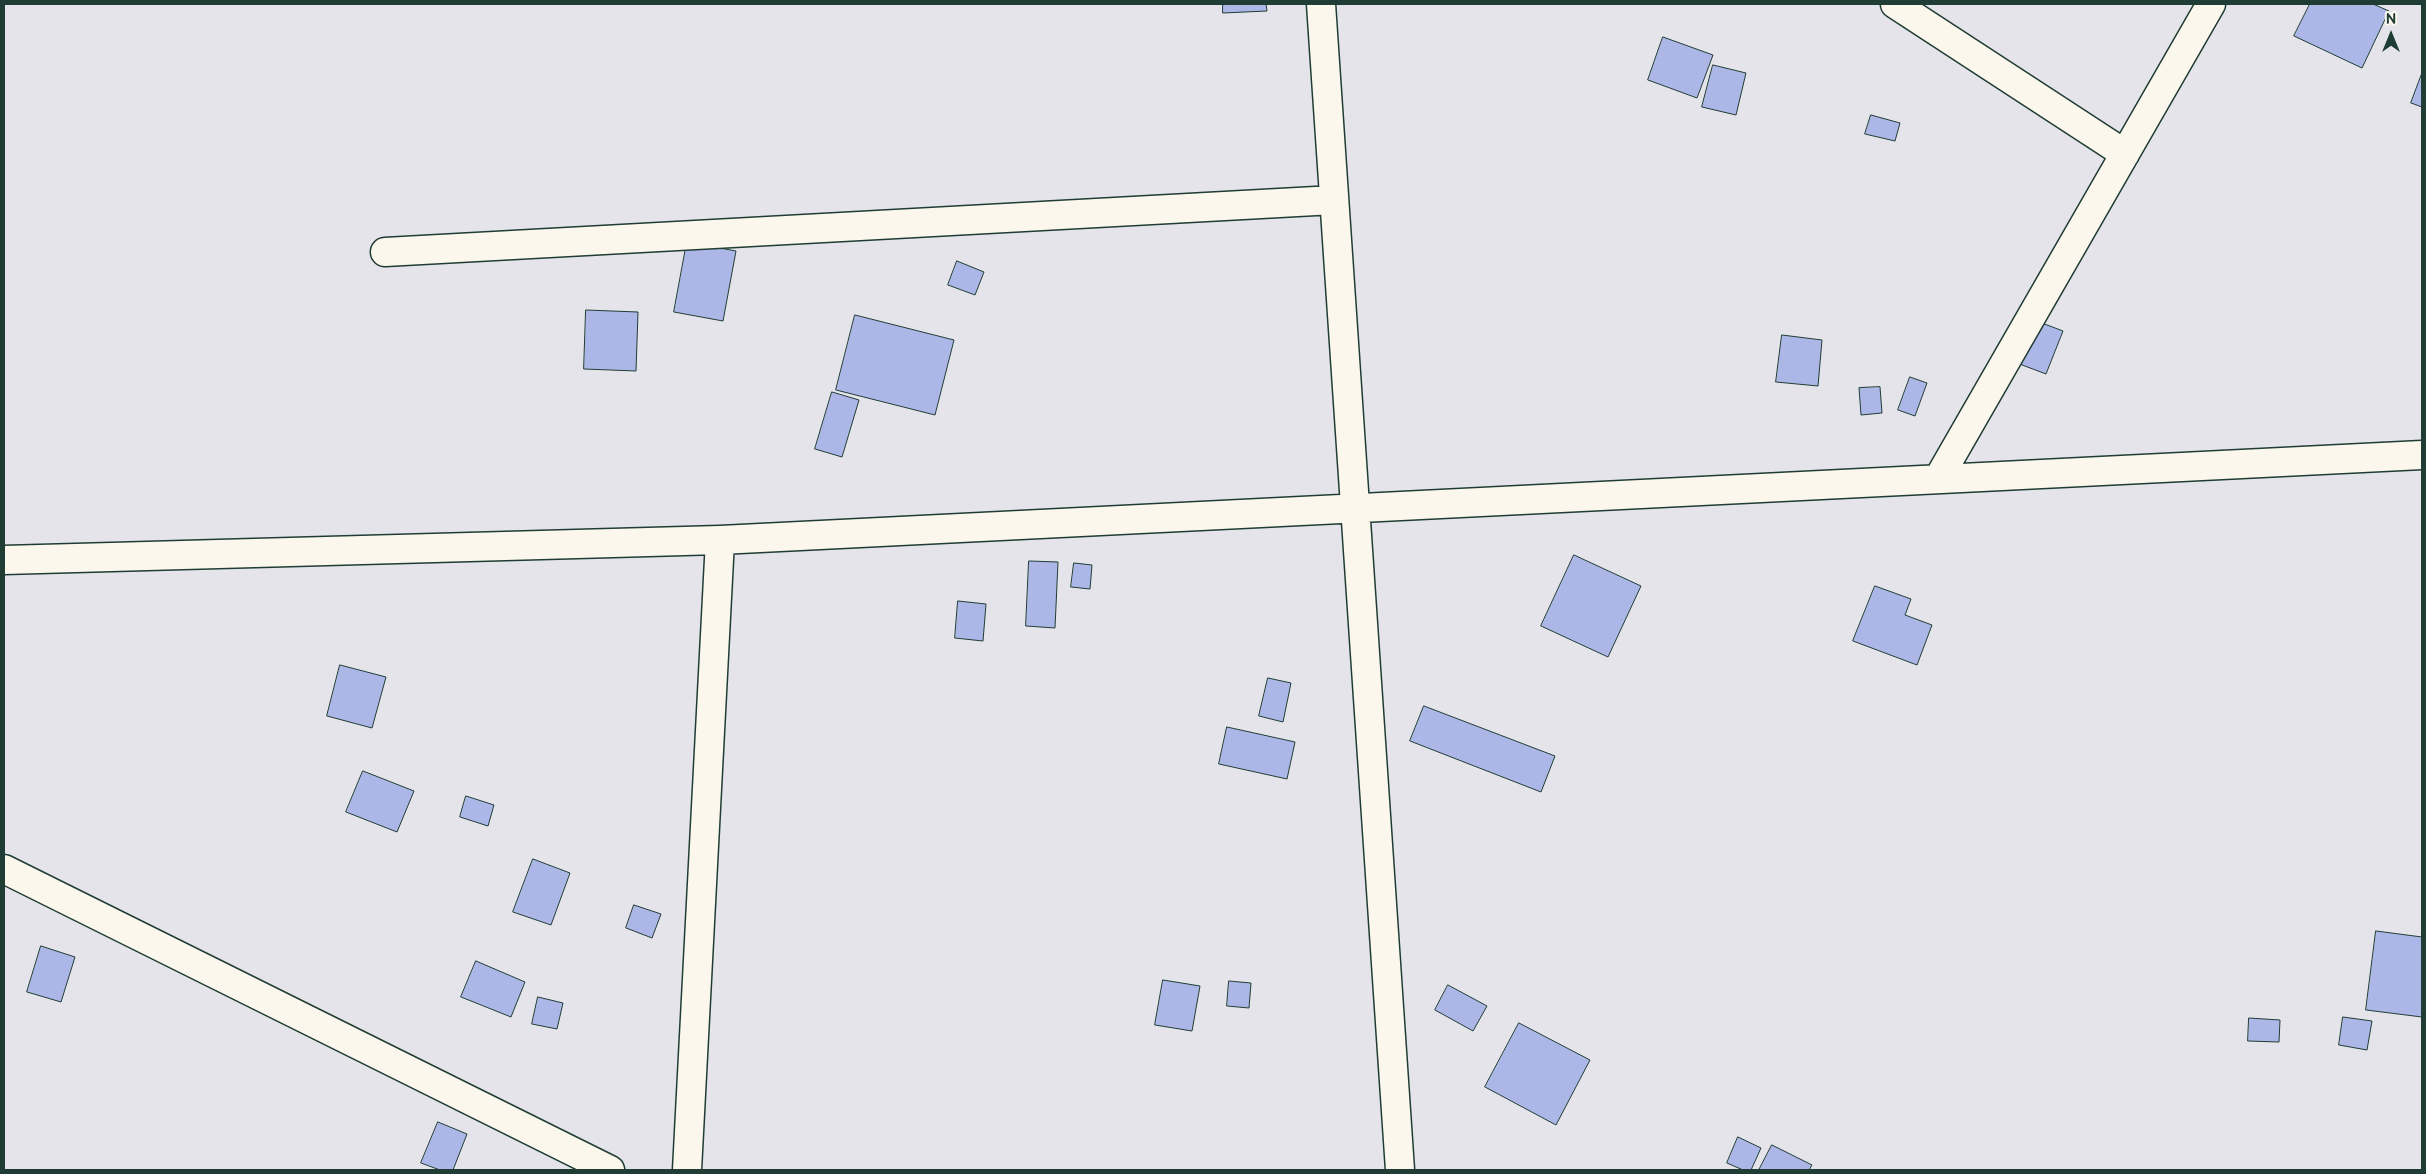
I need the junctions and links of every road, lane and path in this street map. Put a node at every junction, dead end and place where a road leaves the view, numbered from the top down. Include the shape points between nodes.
1 (1321, 4) edge
2 (1895, 4) edge
3 (2211, 4) edge
4 (2125, 154) junction
5 (1334, 200) junction
6 (384, 252) dead end
7 (2422, 455) edge
8 (1938, 479) junction
9 (1355, 508) junction
10 (720, 540) junction
11 (4, 560) edge
12 (4, 869) edge
13 (610, 1170) edge
14 (687, 1170) edge
15 (1400, 1170) edge

1 - 5 street
2 - 4 street
3 - 4 street
4 - 8 street
5 - 6 street
5 - 9 street
7 - 8 street
8 - 9 street
9 - 10 street
9 - 15 street
10 - 11 street
10 - 14 street
12 - 13 street

